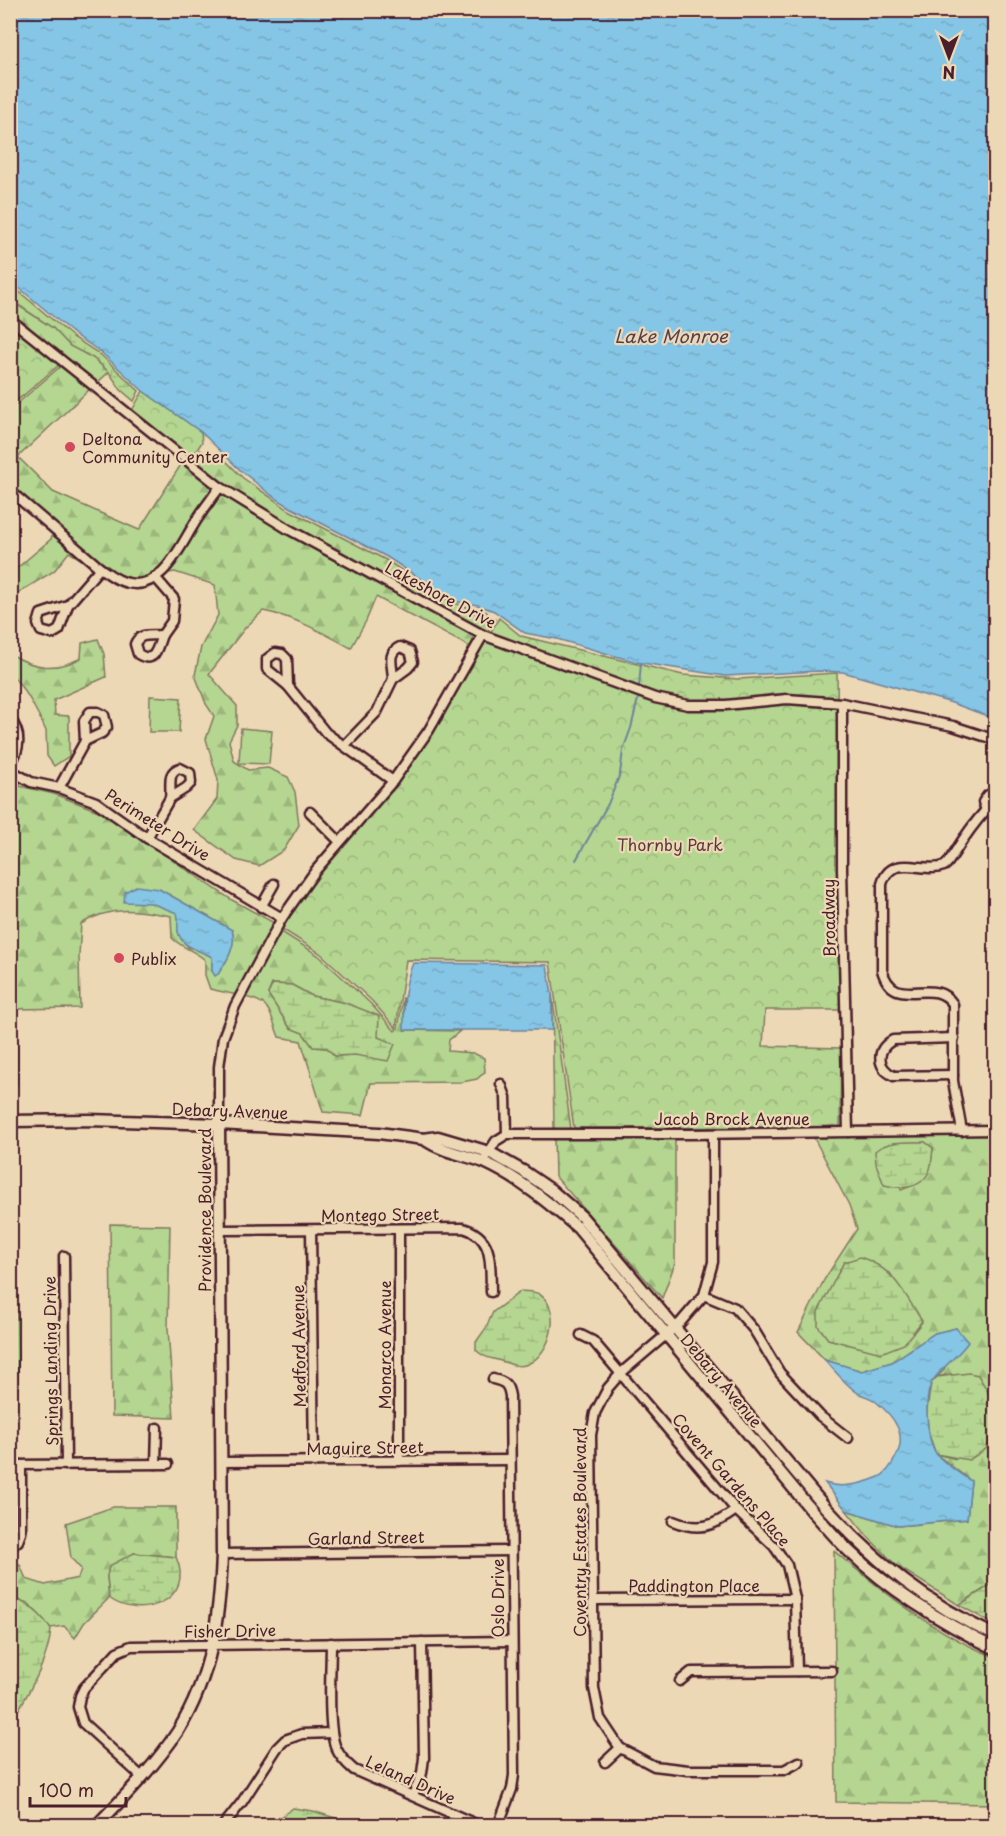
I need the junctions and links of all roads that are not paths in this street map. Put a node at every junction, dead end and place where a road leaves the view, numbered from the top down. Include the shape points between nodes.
1 (10, 319) edge
2 (220, 488) junction
3 (10, 491) edge
4 (100, 568) junction
5 (155, 577) junction
6 (68, 605) dead end
7 (162, 635) dead end
8 (483, 635) junction
9 (393, 679) dead end
10 (288, 686) dead end
11 (842, 703) junction
12 (10, 719) edge
13 (996, 740) edge
14 (85, 741) dead end
15 (345, 745) junction
16 (10, 765) edge
17 (10, 770) edge
18 (393, 781) junction
19 (59, 788) junction
20 (996, 796) edge
21 (170, 798) dead end
22 (991, 810) edge
23 (310, 812) dead end
24 (147, 838) junction
25 (339, 841) junction
26 (274, 884) dead end
27 (261, 907) junction
28 (282, 918) junction
29 (954, 1038) junction
30 (953, 1075) junction
31 (501, 1084) dead end
32 (10, 1121) edge
33 (219, 1124) junction
34 (996, 1130) edge
35 (962, 1131) junction
36 (848, 1132) junction
37 (507, 1134) junction
38 (713, 1134) junction
39 (486, 1157) junction
40 (399, 1229) junction
41 (219, 1230) junction
42 (311, 1230) junction
43 (64, 1256) dead end
44 (491, 1292) dead end
45 (704, 1295) junction
46 (674, 1327) junction
47 (581, 1335) dead end
48 (665, 1335) junction
49 (621, 1373) junction
50 (493, 1379) dead end
51 (157, 1428) dead end
52 (848, 1438) dead end
53 (510, 1460) junction
54 (399, 1461) junction
55 (221, 1462) junction
56 (314, 1462) junction
57 (156, 1464) junction
58 (168, 1464) dead end
59 (66, 1465) junction
60 (10, 1466) edge
61 (21, 1466) junction
62 (736, 1510) junction
63 (674, 1521) dead end
64 (10, 1548) edge
65 (511, 1551) junction
66 (222, 1554) junction
67 (795, 1599) junction
68 (594, 1600) junction
69 (996, 1636) edge
70 (512, 1641) junction
71 (422, 1642) junction
72 (331, 1643) junction
73 (213, 1645) junction
74 (996, 1649) edge
75 (797, 1671) junction
76 (832, 1671) dead end
77 (680, 1681) dead end
78 (332, 1733) junction
79 (620, 1748) junction
80 (605, 1762) dead end
81 (799, 1762) dead end
82 (142, 1777) junction
83 (413, 1795) junction
84 (96, 1826) edge
85 (223, 1826) edge
86 (480, 1826) edge
87 (498, 1826) edge

1 - 2 street, Lakeshore Drive
2 - 5 street via 177,554
2 - 8 street, Lakeshore Drive
3 - 4 street
4 - 5 street via 129,584
4 - 6 street
5 - 7 street via 174,599 172,621
8 - 11 street, Lakeshore Drive via 655,699 688,705 787,699
8 - 18 street, Providence Boulevard via 439,715
9 - 15 street via 377,712
10 - 15 street via 326,733
11 - 13 street, Lakeshore Drive via 953,726
11 - 36 street, Broadway
12 - 16 street via 19,735 19,747
14 - 19 street
15 - 18 street
17 - 19 street, Perimeter Drive via 31,782
18 - 25 street, Providence Boulevard
19 - 24 street, Perimeter Drive via 96,802
20 - 22 street via 984,799 983,805
21 - 24 street
22 - 29 street via 969,828 947,864 898,867 884,877 882,884 884,978 900,992 936,992 946,996 954,1009
23 - 25 street
24 - 27 street, Perimeter Drive
25 - 28 street, Providence Boulevard
26 - 27 street
27 - 28 street, Perimeter Drive
28 - 33 street, Providence Boulevard via 235,1006 224,1038 219,1067
29 - 30 street
29 - 30 street via 892,1040 885,1044 879,1058 886,1072 894,1076
30 - 35 street
31 - 37 street via 506,1097
32 - 33 main road, Debary Avenue
33 - 39 main road, Debary Avenue via 438,1137
33 - 41 main road, Providence Boulevard
34 - 35 street, Jacob Brock Avenue
35 - 36 street, Jacob Brock Avenue
36 - 38 street, Jacob Brock Avenue
37 - 38 street, Jacob Brock Avenue
37 - 39 street via 496,1141
38 - 45 street, Coventry Estates Boulevard via 713,1262
39 - 46 main road, Debary Avenue via 523,1171 582,1218
39 - 48 main road, Debary Avenue via 578,1228
40 - 42 street, Montego Street
40 - 44 street, Montego Street via 463,1228 481,1237 490,1261
40 - 54 street, Monarco Avenue
41 - 42 street, Montego Street
41 - 55 main road, Providence Boulevard
42 - 56 street, Medford Avenue
43 - 59 street, Springs Landing Drive
45 - 46 street, Coventry Estates Boulevard
45 - 52 street via 735,1308 754,1330 780,1373 820,1416
46 - 48 street, Coventry Estates Boulevard
46 - 69 main road, Debary Avenue via 858,1542 929,1600
47 - 49 street, Covent Gardens Place via 593,1341
48 - 49 street, Coventry Estates Boulevard
48 - 74 main road, Debary Avenue via 850,1552 925,1611
49 - 62 street, Covent Gardens Place
49 - 68 street, Coventry Estates Boulevard via 595,1413 591,1435
50 - 53 street, Oslo Drive via 508,1385
51 - 57 street
53 - 54 street, Maguire Street
53 - 65 street, Oslo Drive
54 - 56 street, Maguire Street
55 - 56 street, Maguire Street
55 - 66 main road, Providence Boulevard
57 - 58 street
57 - 59 street
59 - 61 street
60 - 61 street
61 - 64 street via 21,1528 18,1541
62 - 63 street via 703,1527 687,1527
62 - 67 street, Covent Gardens Place via 774,1546 787,1565
65 - 66 street, Garland Street
65 - 70 street, Oslo Drive
66 - 73 main road, Providence Boulevard
67 - 68 street, Paddington Place
67 - 75 street, Covent Gardens Place
68 - 79 street, Coventry Estates Boulevard via 594,1688 600,1718
70 - 71 street, Fisher Drive
70 - 87 street, Oslo Drive via 514,1775
71 - 72 street, Fisher Drive
71 - 83 street via 424,1758
72 - 73 street, Fisher Drive
72 - 78 street, Leland Drive
73 - 82 main road, Providence Boulevard via 194,1702 178,1731
73 - 82 street, Fisher Drive via 131,1646 117,1652 84,1688 78,1707 83,1723
75 - 76 street
75 - 77 street via 691,1672
78 - 83 street, Leland Drive via 336,1748 354,1770
78 - 85 street via 302,1734 285,1740
79 - 80 street
79 - 81 street, Coventry Estates Boulevard via 654,1766 688,1770 784,1770
82 - 84 main road, Providence Boulevard
83 - 86 street, Leland Drive

